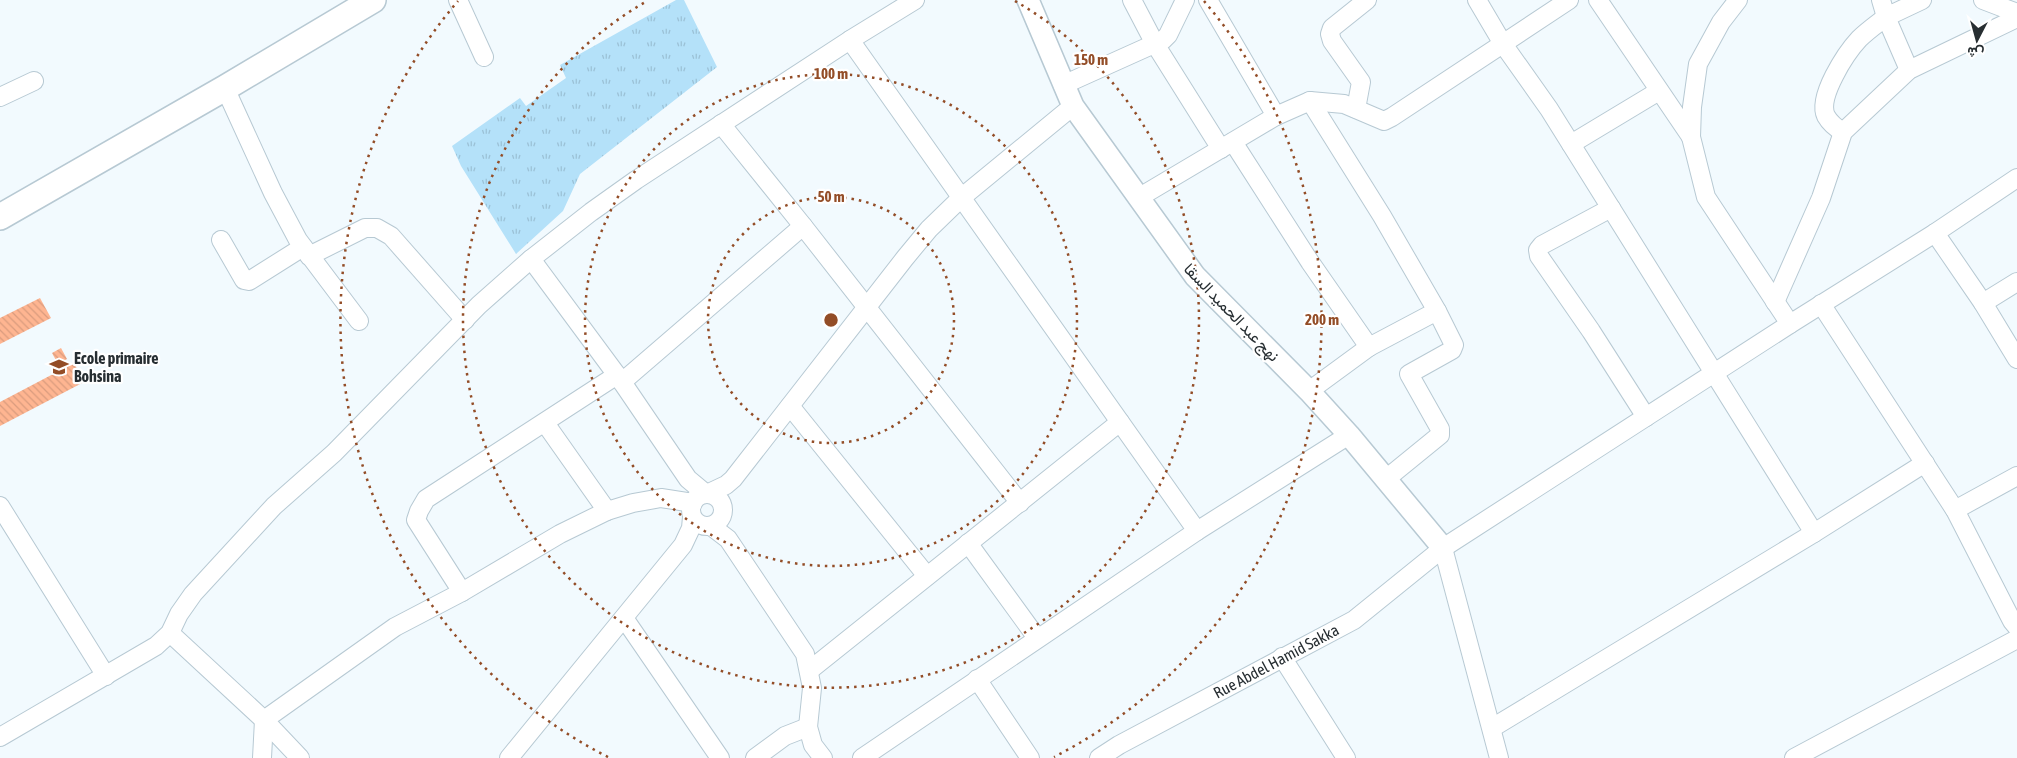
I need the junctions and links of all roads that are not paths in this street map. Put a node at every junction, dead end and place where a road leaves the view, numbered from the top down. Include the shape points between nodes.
1 (373, 0) edge
2 (458, 0) edge
3 (915, 0) edge
4 (1028, 0) edge
5 (1132, 0) edge
6 (1185, 0) edge
7 (1208, 0) edge
8 (1367, 0) edge
9 (1476, 0) edge
10 (1570, 0) edge
11 (1598, 0) edge
12 (1738, 0) edge
13 (1922, 0) edge
14 (1983, 0) edge
15 (1883, 8) edge
16 (2017, 13) edge
17 (2017, 18) edge
18 (850, 40) junction
19 (1155, 44) junction
20 (1504, 44) junction
21 (484, 57) dead end
22 (1909, 70) junction
23 (34, 81) dead end
24 (1063, 85) junction
25 (225, 88) junction
26 (1659, 91) junction
27 (0, 97) edge
28 (1310, 102) junction
29 (1073, 106) junction
30 (1356, 109) junction
31 (1276, 116) junction
32 (720, 124) junction
33 (1842, 132) junction
34 (1691, 137) junction
35 (1571, 144) junction
36 (1227, 146) junction
37 (2017, 178) edge
38 (961, 198) junction
39 (1138, 198) junction
40 (1611, 208) junction
41 (0, 217) edge
42 (804, 226) junction
43 (1935, 233) junction
44 (221, 240) dead end
45 (306, 252) junction
46 (531, 259) junction
47 (2017, 282) edge
48 (1775, 302) junction
49 (1983, 303) junction
50 (1821, 304) junction
51 (866, 308) junction
52 (1438, 311) junction
53 (465, 320) junction
54 (358, 321) dead end
55 (1790, 324) junction
56 (1369, 347) junction
57 (2014, 348) edge
58 (1714, 372) junction
59 (620, 379) junction
60 (1309, 391) junction
61 (790, 406) junction
62 (1646, 417) junction
63 (1120, 422) junction
64 (545, 423) junction
65 (1349, 435) junction
66 (1924, 462) junction
67 (2017, 476) edge
68 (1386, 478) junction
69 (733, 479) junction
70 (699, 501) junction
71 (1020, 502) junction
72 (0, 506) edge
73 (1956, 510) junction
74 (607, 511) junction
75 (716, 519) junction
76 (1196, 531) junction
77 (1814, 533) junction
78 (968, 543) junction
79 (683, 545) junction
80 (1443, 548) junction
81 (927, 576) junction
82 (462, 592) junction
83 (624, 618) junction
84 (2017, 627) edge
85 (170, 633) junction
86 (1037, 638) junction
87 (2017, 639) edge
88 (1282, 657) junction
89 (810, 670) junction
90 (106, 676) junction
91 (976, 679) junction
92 (264, 720) junction
93 (808, 726) junction
94 (1492, 728) junction
95 (0, 737) edge
96 (1123, 752) edge
97 (262, 758) edge
98 (300, 758) edge
99 (509, 758) edge
100 (720, 758) edge
101 (755, 758) edge
102 (823, 758) edge
103 (862, 758) edge
104 (1030, 758) edge
105 (1099, 758) edge
106 (1346, 758) edge
107 (1499, 758) edge
108 (1794, 758) edge

1 - 25 main road
2 - 21 street
3 - 18 street
4 - 24 street, نهج عبد الحميد السقا
5 - 19 street
6 - 19 street via 1168,35
7 - 31 street
8 - 30 street via 1332,28 1330,34 1361,82
9 - 20 street
10 - 20 street
11 - 26 street
12 - 34 street via 1720,22 1698,64
13 - 15 street
14 - 16 street
15 - 22 street
15 - 33 street via 1839,66 1826,98 1825,115
17 - 22 street
18 - 32 street
18 - 38 street
19 - 24 street
19 - 36 street
20 - 30 street via 1384,121
20 - 35 street
22 - 33 street
23 - 27 street
24 - 29 street, نهج عبد الحميد السقا
25 - 41 main road
25 - 45 street via 273,193
26 - 34 street
26 - 35 street
28 - 30 street via 1344,104
28 - 31 street
28 - 52 street
29 - 38 street
29 - 39 street, نهج عبد الحميد السقا
31 - 36 street
32 - 42 street
32 - 46 street via 598,207
33 - 48 street via 1821,198
34 - 48 street via 1706,197
35 - 40 street
36 - 39 street
36 - 56 street
37 - 43 street, Rue Abdel Hamid Sakka
38 - 51 street via 904,258
38 - 63 street
39 - 60 street, نهج عبد الحميد السقا via 1194,276
40 - 58 street
40 - 62 street via 1542,245 1538,256
42 - 51 street
42 - 59 street
43 - 49 street
43 - 50 street, Rue Abdel Hamid Sakka
44 - 45 street via 244,280 249,281
45 - 53 street via 365,228 377,228 391,236
45 - 54 street
46 - 53 street
46 - 59 street
47 - 49 street
48 - 55 street
49 - 57 street
50 - 55 street, Rue Abdel Hamid Sakka
50 - 66 street
51 - 61 street
51 - 71 street
52 - 56 street
52 - 68 street via 1452,339 1452,350 1409,374 1441,432 1440,436
53 - 85 street via 334,454 274,506 194,594
55 - 58 street, Rue Abdel Hamid Sakka
56 - 60 street
58 - 62 street, Rue Abdel Hamid Sakka
58 - 77 street
59 - 64 street
59 - 70 street via 688,479
60 - 65 street, نهج عبد الحميد السقا
61 - 69 street
61 - 81 street
62 - 80 street, Rue Abdel Hamid Sakka
63 - 71 street
63 - 76 street
64 - 74 street
64 - 82 street via 426,499 419,511 416,520
65 - 68 street, نهج عبد الحميد السقا
65 - 76 street
66 - 73 street
66 - 77 street
67 - 73 street
68 - 80 street, نهج عبد الحميد السقا
69 - 70 street
69 - 75 street
70 - 74 street via 661,498
70 - 75 street via 700,524
70 - 75 street via 718,498
70 - 79 street
71 - 78 street
72 - 90 street
73 - 84 street
74 - 82 street via 560,534
75 - 79 street
75 - 89 street via 805,654
76 - 86 street
77 - 94 street
78 - 81 street
78 - 86 street
79 - 83 street
80 - 88 street, Rue Abdel Hamid Sakka via 1354,620
80 - 94 street
81 - 89 street
82 - 92 street via 395,627
83 - 99 street
83 - 100 street
85 - 90 street via 156,646
85 - 92 street
86 - 91 street
87 - 108 street
88 - 96 street, Rue Abdel Hamid Sakka
88 - 106 street
89 - 93 street via 812,688
90 - 95 street
91 - 103 street
91 - 104 street
92 - 97 street
92 - 98 street
93 - 101 street via 785,736
93 - 102 street via 814,745
94 - 107 street
96 - 105 street, Rue Abdel Hamid Sakka

